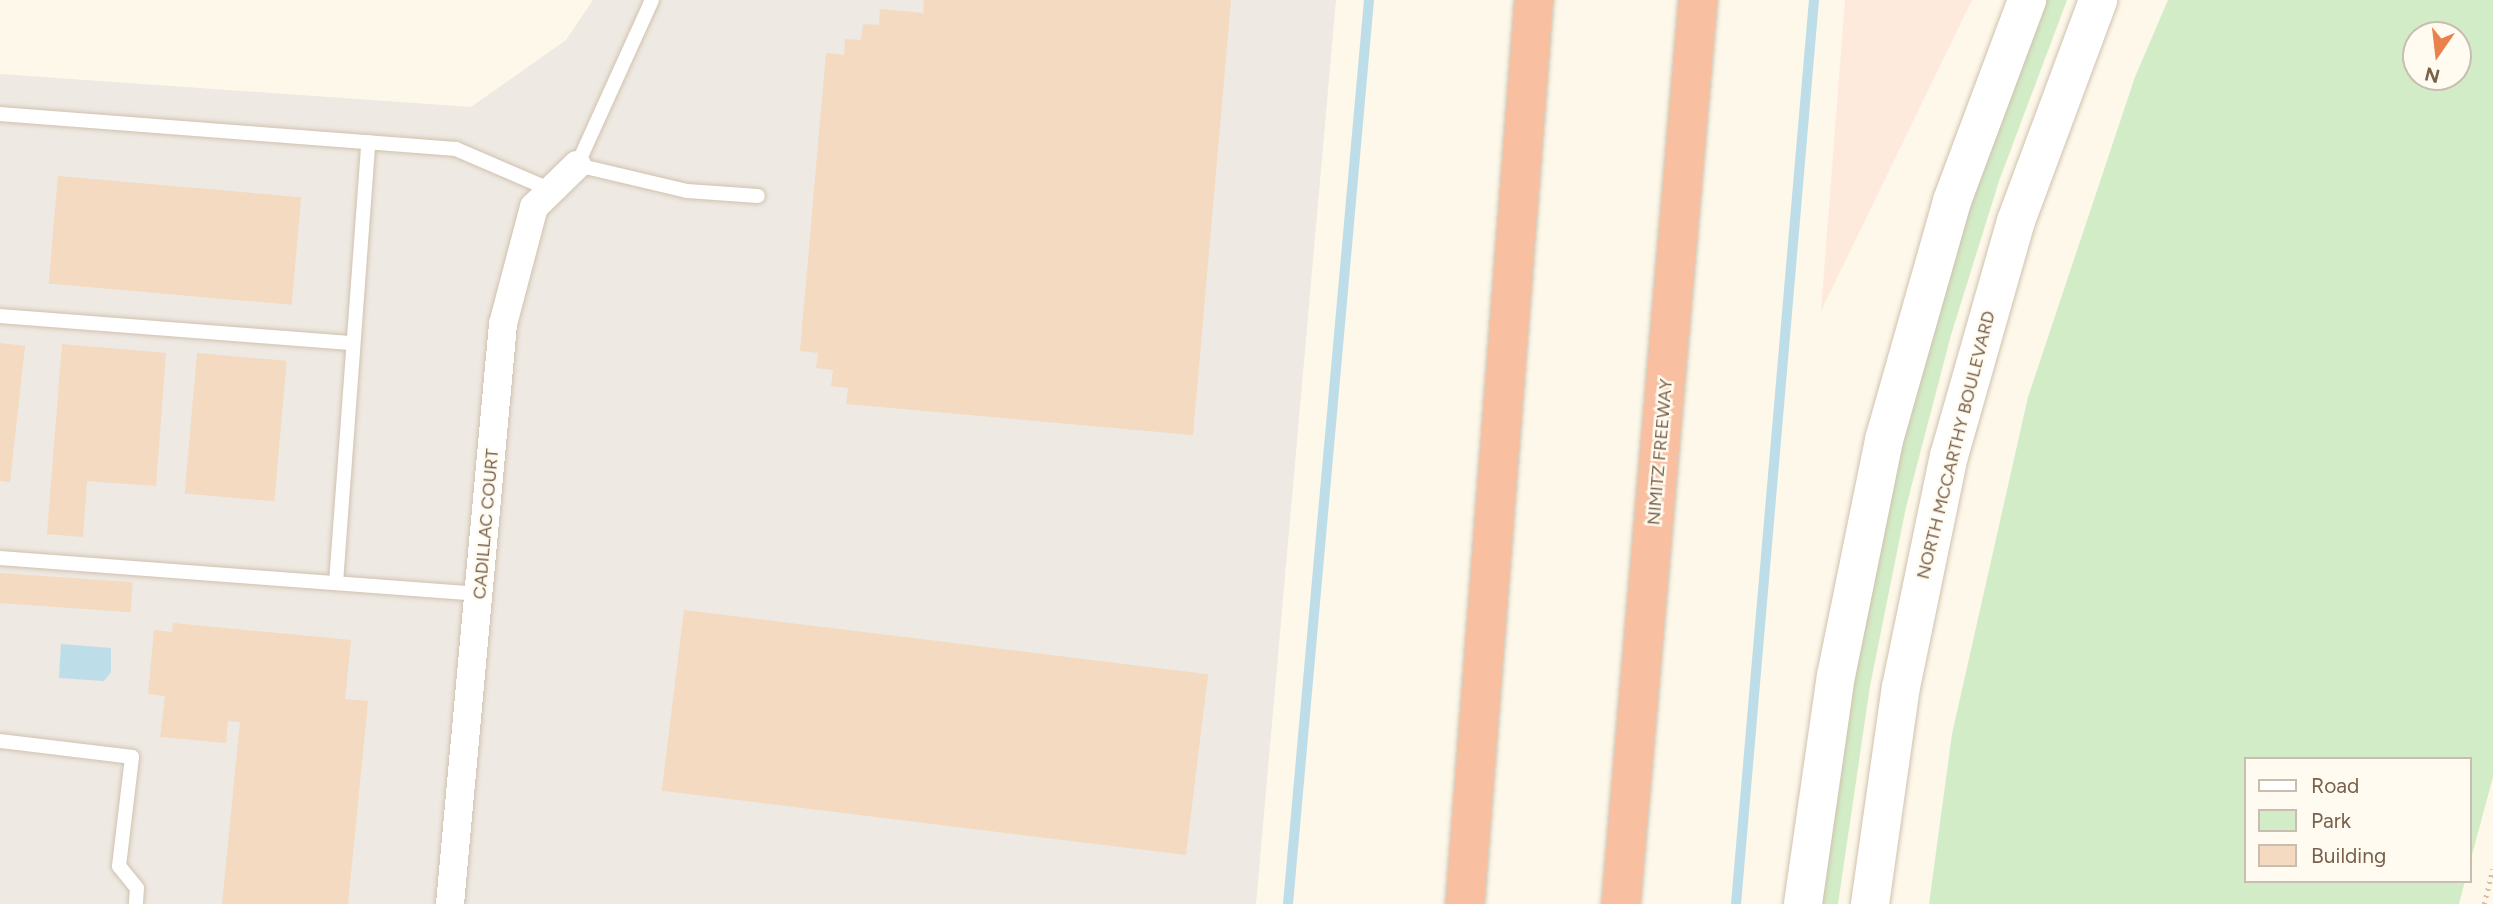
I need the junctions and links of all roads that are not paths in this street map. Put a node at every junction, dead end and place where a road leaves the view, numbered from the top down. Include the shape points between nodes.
1 (652, 0) edge
2 (1535, 0) edge
3 (1698, 0) edge
4 (2027, 0) edge
5 (2098, 0) edge
6 (0, 114) edge
7 (368, 142) junction
8 (577, 165) junction
9 (549, 188) junction
10 (758, 196) dead end
11 (0, 316) edge
12 (353, 344) junction
13 (0, 558) edge
14 (336, 583) junction
15 (480, 594) junction
16 (0, 741) edge
17 (136, 904) edge
18 (450, 904) edge
19 (1465, 904) edge
20 (1621, 904) edge
21 (1803, 904) edge
22 (1870, 904) edge

1 - 8 lane
2 - 19 highway
3 - 20 highway, NIMITZ FREEWAY
4 - 21 main road via 1952,201 1884,440 1838,663
5 - 22 main road, NORTH MCCARTHY BOULEVARD via 2016,221 1950,456 1904,674
6 - 7 lane
7 - 9 lane via 457,149
7 - 12 lane
8 - 9 street, CADILLAC COURT
8 - 10 lane via 687,191
9 - 15 street, CADILLAC COURT via 534,207 503,324
11 - 12 lane
12 - 14 lane
13 - 14 lane
14 - 15 lane
15 - 18 street, CADILLAC COURT
16 - 17 lane via 132,757 119,866 137,888

